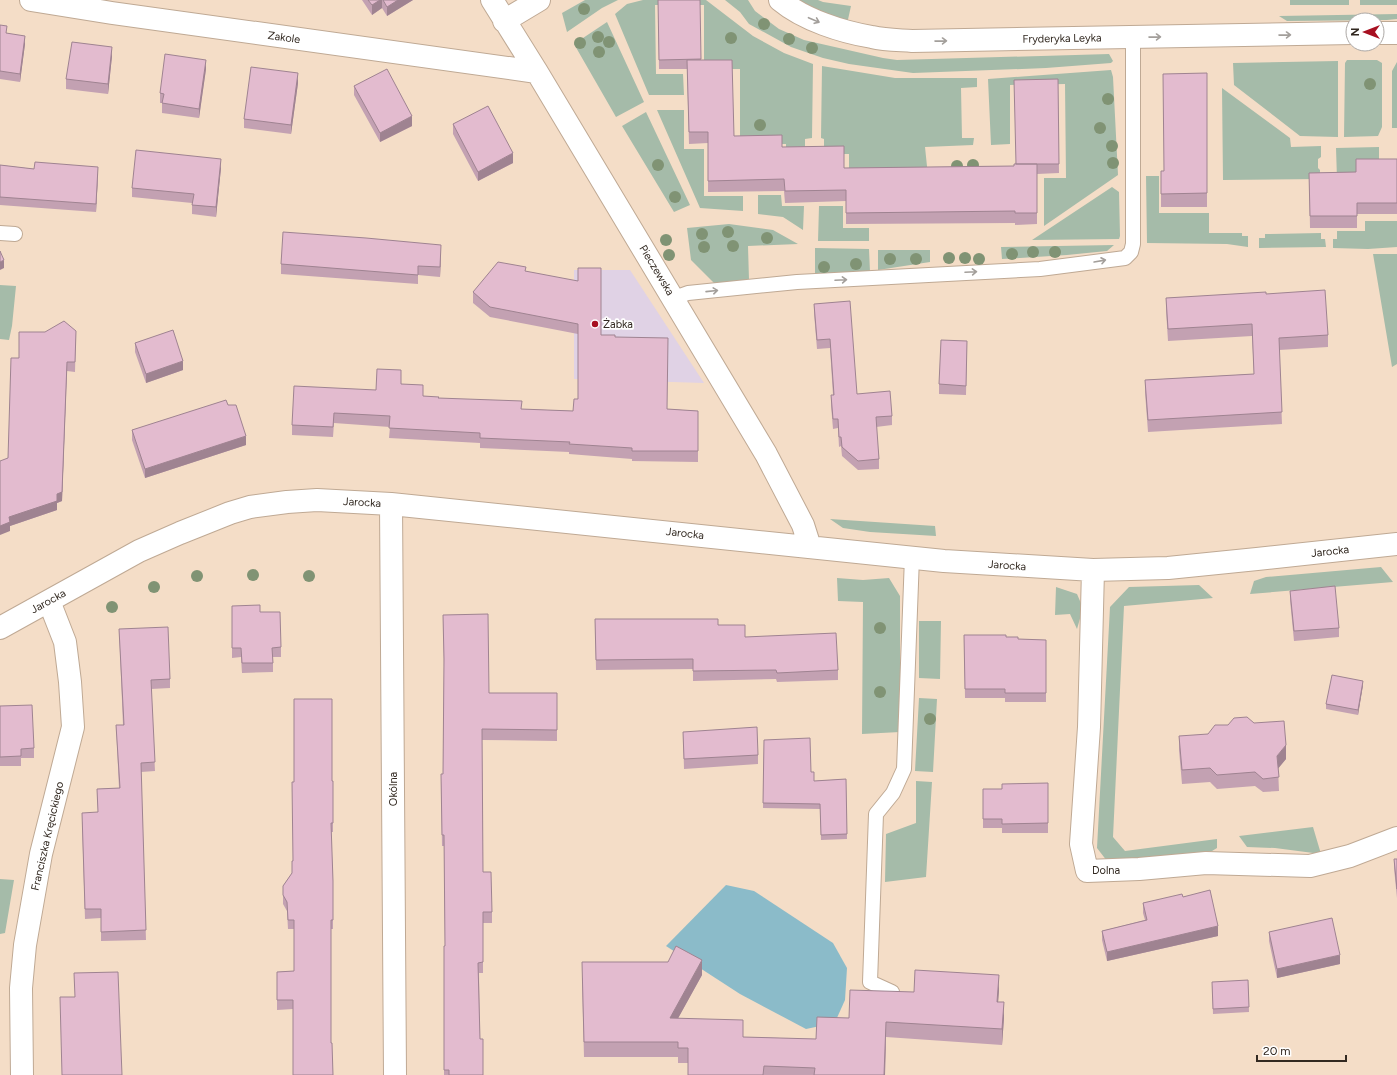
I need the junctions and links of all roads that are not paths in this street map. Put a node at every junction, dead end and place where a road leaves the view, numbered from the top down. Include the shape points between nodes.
1 (31, 0) edge
2 (492, 0) edge
3 (539, 0) edge
4 (780, 0) edge
5 (504, 21) junction
6 (1397, 32) edge
7 (1345, 33) edge
8 (1385, 33) edge
9 (1132, 38) junction
10 (537, 72) junction
11 (0, 232) edge
12 (15, 234) dead end
13 (674, 298) junction
14 (391, 504) junction
15 (1397, 544) edge
16 (810, 547) junction
17 (912, 557) junction
18 (1093, 570) junction
19 (49, 601) junction
20 (0, 628) edge
21 (1397, 838) edge
22 (892, 992) edge
23 (22, 1075) edge
24 (395, 1075) edge

1 - 10 street, Zakole
2 - 5 street, Pieczewska
3 - 5 street
4 -> 9 street, Fryderyka Leyka via 811,20 872,37 912,41
5 - 10 street, Pieczewska
6 - 8 street
9 -> 7 street, Fryderyka Leyka
13 -> 9 lane via 688,294 797,282 1040,268 1125,258 1134,244
10 - 13 street, Pieczewska
11 - 12 lane
13 - 16 street, Pieczewska via 766,454 803,525
14 - 16 street, Jarocka
14 - 19 street, Jarocka via 317,500 250,507 139,551
14 - 24 street, Okólna
15 - 18 street, Jarocka via 1183,566
16 - 17 street, Jarocka
17 - 18 street, Jarocka
17 - 22 lane via 904,769 893,793 876,814 870,982
18 - 21 street, Dolna via 1089,728 1082,844 1087,871 1206,863 1310,866 1350,856
19 - 20 street, Jarocka
19 - 23 street, Franciszka Kręcickiego via 65,642 73,727 40,854 25,945 21,988

